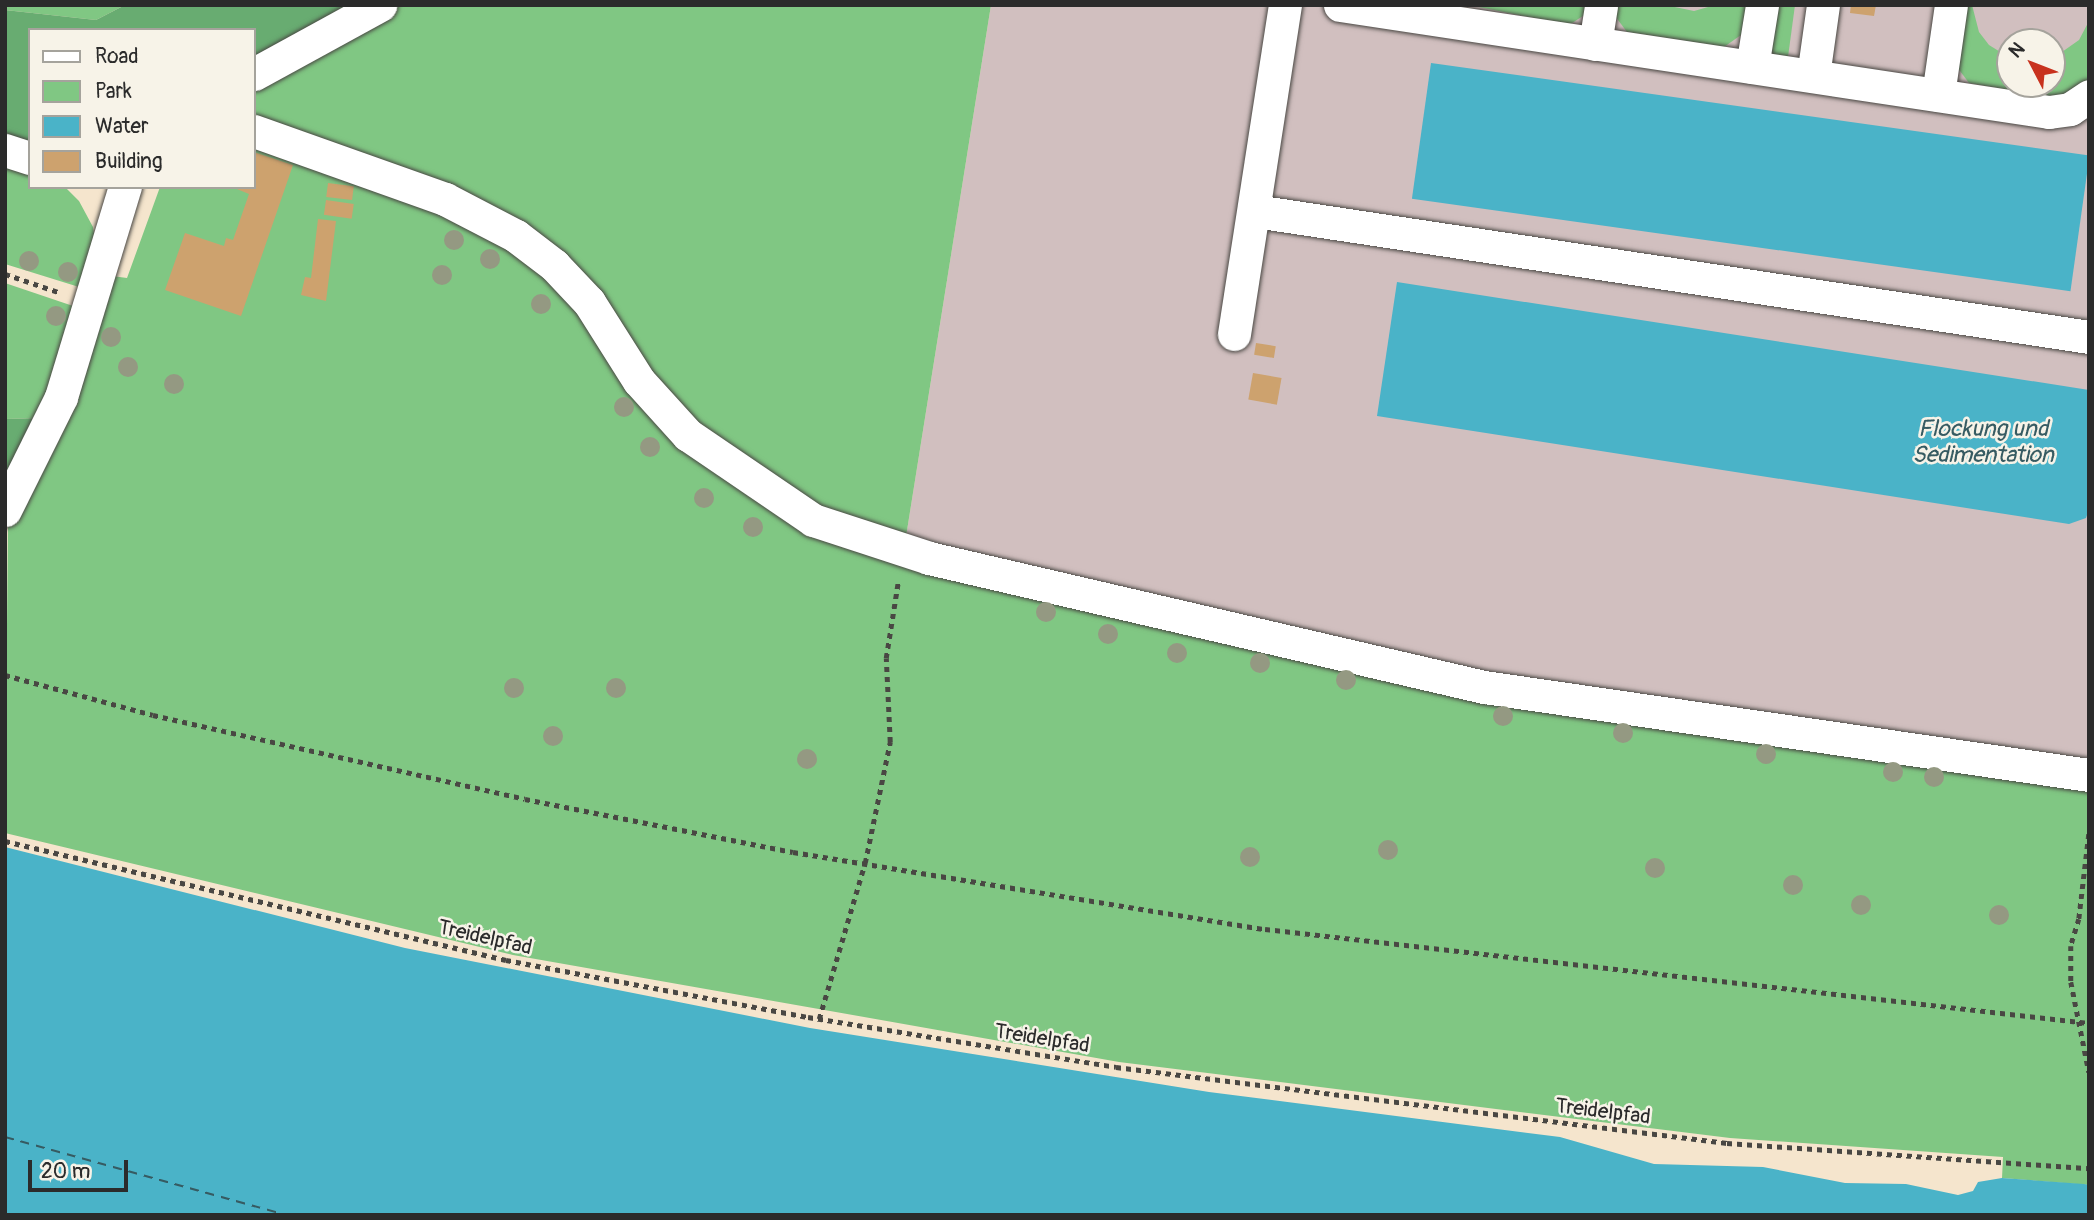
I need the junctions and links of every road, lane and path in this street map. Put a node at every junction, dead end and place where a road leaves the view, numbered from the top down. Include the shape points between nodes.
1 (380, 5) edge
2 (1284, 5) edge
3 (1340, 5) edge
4 (1601, 5) edge
5 (1762, 5) edge
6 (1822, 5) edge
7 (1951, 5) edge
8 (1443, 13) edge
9 (1595, 44) junction
10 (1752, 67) junction
11 (256, 73) edge
12 (1813, 76) junction
13 (1938, 95) junction
14 (2089, 96) edge
15 (256, 132) edge
16 (5, 150) edge
17 (28, 157) edge
18 (124, 189) edge
19 (1255, 211) junction
20 (5, 274) edge
21 (92, 303) junction
22 (1234, 334) dead end
23 (2089, 337) edge
24 (5, 510) edge
25 (904, 550) junction
26 (5, 675) edge
27 (2089, 775) edge
28 (2089, 834) edge
29 (5, 841) edge
30 (865, 863) junction
31 (819, 1019) junction
32 (2077, 1022) junction
33 (2089, 1023) edge
34 (2089, 1072) edge
35 (2089, 1168) edge

1 - 11 street
2 - 19 street
3 - 8 street
4 - 9 street
5 - 10 street
6 - 12 street
7 - 13 street
8 - 9 street
9 - 10 street
10 - 12 street
12 - 13 street
13 - 14 street via 2049,112 2070,109
15 - 25 street via 445,199 516,236 554,265 589,302 639,381 688,435 813,520
16 - 17 street
18 - 21 street
19 - 22 street
19 - 23 street
20 - 21 path
21 - 24 street via 61,397
25 - 27 street via 1128,607 1484,687
25 - 30 path via 886,659 890,742
26 - 30 path via 153,715 525,799
28 - 32 path via 2079,919 2071,946
29 - 31 path, Treidelpfad via 506,960
30 - 31 path
30 - 32 path via 1265,929
31 - 35 path, Treidelpfad via 1116,1067 1727,1143
32 - 33 path
32 - 34 path

